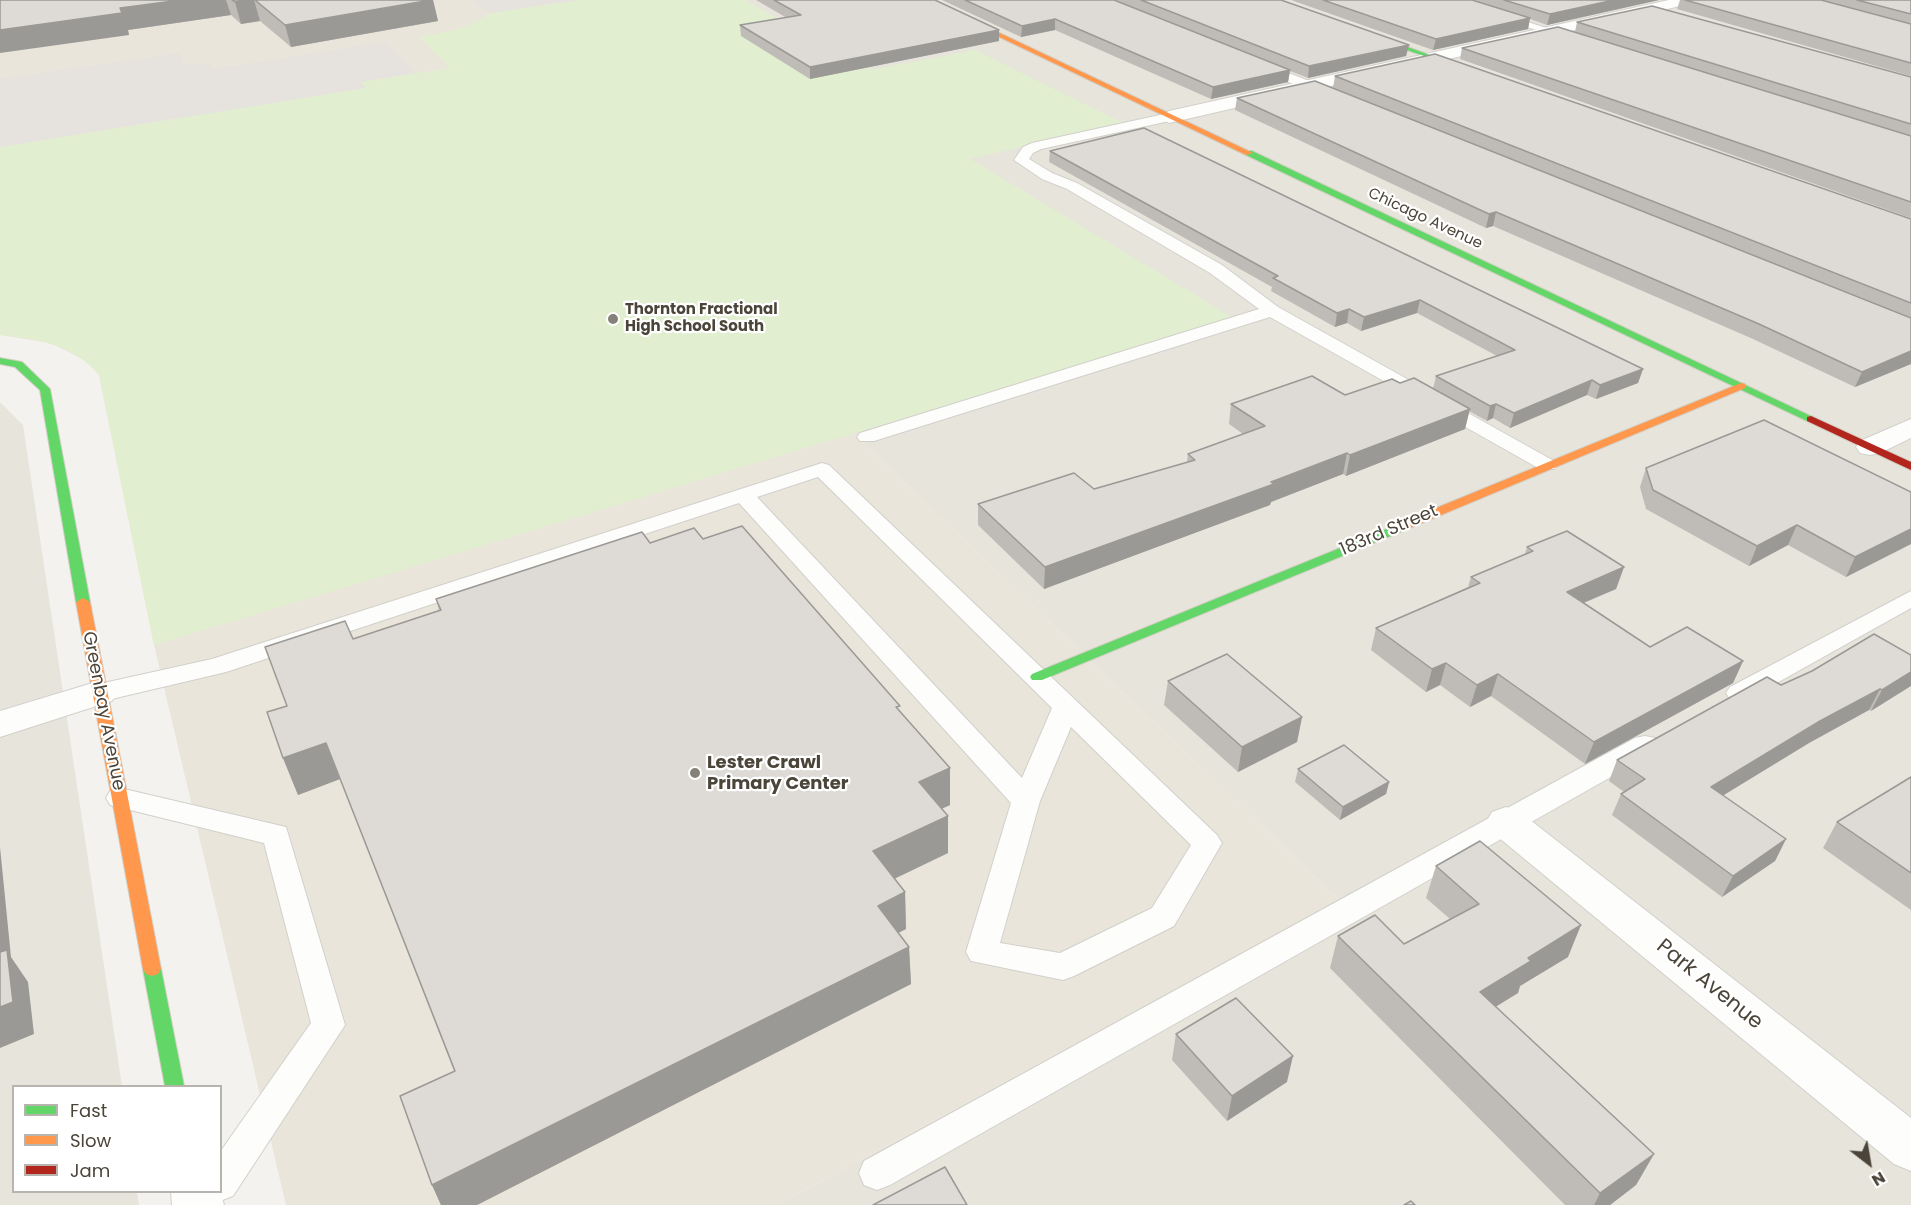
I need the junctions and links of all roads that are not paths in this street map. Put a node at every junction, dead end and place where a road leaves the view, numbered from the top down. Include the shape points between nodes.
1 (925, 0) edge
2 (1449, 0) edge
3 (1619, 0) edge
4 (1689, 0) edge
5 (1650, 9) junction
6 (1684, 18) edge
7 (1357, 31) edge
8 (1549, 31) junction
9 (1583, 42) edge
10 (1433, 57) junction
11 (1242, 58) edge
12 (1476, 73) edge
13 (1308, 86) junction
14 (1341, 99) edge
15 (1169, 117) junction
16 (1272, 311) junction
17 (0, 361) edge
18 (1740, 386) junction
19 (1911, 427) edge
20 (867, 437) dead end
21 (1870, 447) junction
22 (1547, 465) junction
23 (1911, 466) edge
24 (743, 495) junction
25 (1911, 598) edge
26 (1037, 677) junction
27 (99, 693) junction
28 (1067, 705) junction
29 (1714, 707) edge
30 (0, 724) edge
31 (1672, 730) edge
32 (120, 798) junction
33 (1026, 801) junction
34 (1506, 822) junction
35 (175, 1085) edge
36 (1911, 1148) edge
37 (877, 1173) dead end
38 (222, 1181) edge

1 - 15 street, Chicago Avenue
2 - 8 lane
3 - 5 street
4 - 5 street
5 - 6 street
5 - 8 street
7 - 10 street
8 - 9 lane
8 - 10 street
10 - 12 street
10 - 13 street
11 - 13 lane
13 - 14 lane
13 - 15 street
15 - 16 lane via 1037,146 1021,160 1216,269
15 - 18 street, Chicago Avenue
16 - 20 lane
16 - 22 lane
17 - 27 street, Greenbay Avenue via 18,364 45,389
18 - 21 street, Chicago Avenue
18 - 22 street, 183rd Street
19 - 21 street
21 - 23 street, Chicago Avenue
22 - 26 street, 183rd Street
24 - 26 lane via 822,469
24 - 27 lane via 218,666
24 - 33 lane
25 - 29 lane
26 - 28 lane
27 - 30 street
27 - 32 street, Greenbay Avenue
28 - 33 lane
28 - 33 lane via 1207,843 1163,917 1063,967 982,952
31 - 34 lane
32 - 35 street, Greenbay Avenue
32 - 38 lane via 276,835 328,1025
34 - 36 street, Park Avenue
34 - 37 lane

